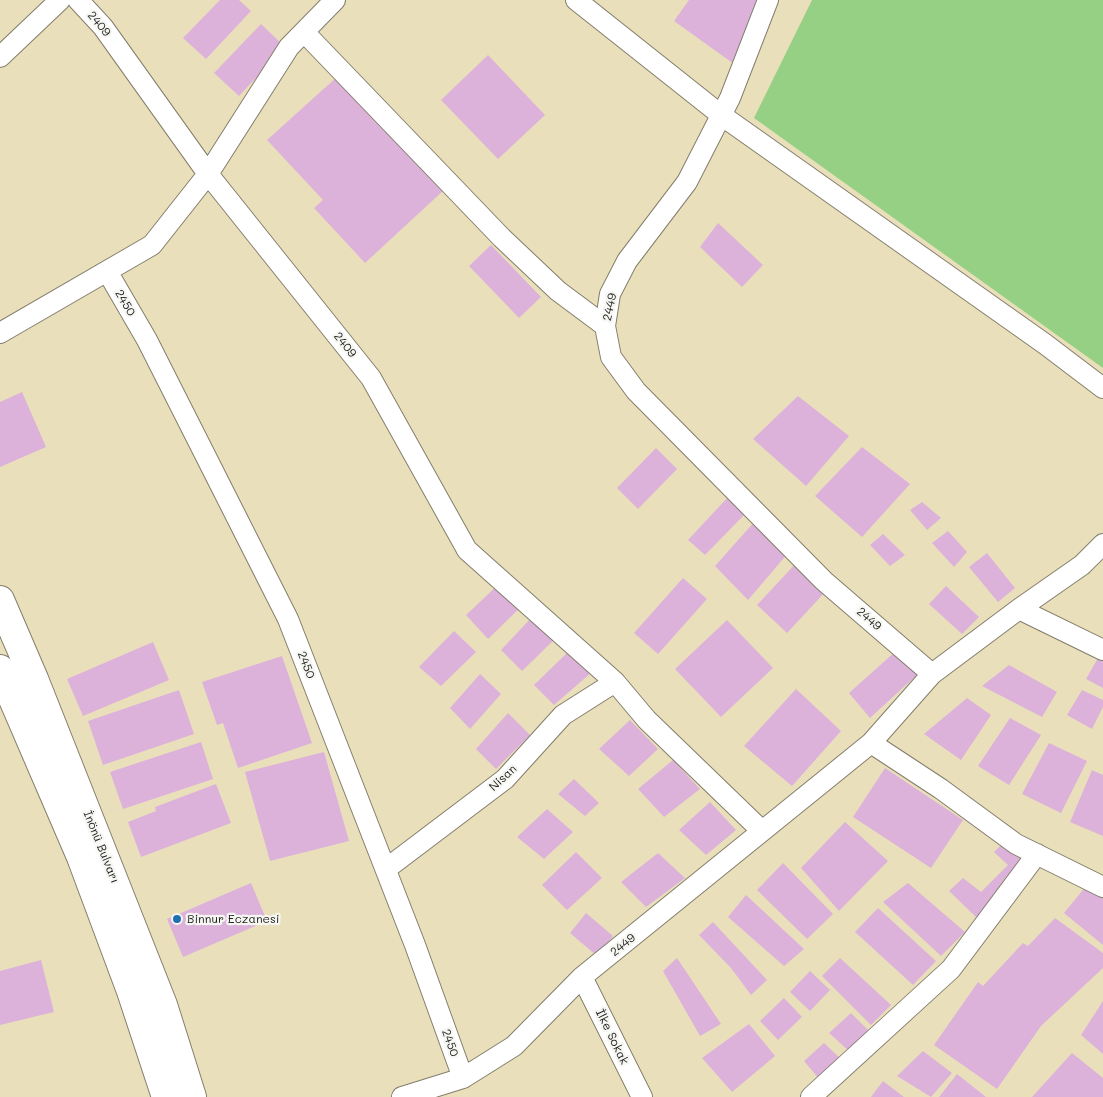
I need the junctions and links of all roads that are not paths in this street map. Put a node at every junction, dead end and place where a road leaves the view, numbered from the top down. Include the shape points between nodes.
1 (60, 0) edge
2 (78, 0) edge
3 (335, 0) edge
4 (576, 0) edge
5 (768, 0) edge
6 (304, 32) junction
7 (0, 57) edge
8 (722, 115) junction
9 (208, 174) junction
10 (107, 271) junction
11 (605, 326) junction
12 (0, 333) edge
13 (1103, 388) edge
14 (1103, 544) edge
15 (0, 600) edge
16 (1019, 609) junction
17 (1103, 650) edge
18 (0, 669) edge
19 (932, 674) junction
20 (615, 682) junction
21 (871, 743) junction
22 (762, 831) junction
23 (1037, 854) junction
24 (386, 869) junction
25 (1103, 887) edge
26 (582, 977) junction
27 (463, 1078) junction
28 (166, 1097) edge
29 (192, 1097) edge
30 (402, 1097) edge
31 (642, 1097) edge
32 (811, 1097) edge

1 - 7 street
2 - 9 street, 2409 via 103,27
3 - 6 street
4 - 8 street
5 - 8 street, 2449
6 - 9 street via 289,47
6 - 11 street via 502,238 558,292
8 - 11 street, 2449 via 687,182 627,261 610,294
8 - 13 street
9 - 10 street via 152,245
9 - 20 street, 2409 via 371,378 467,550
10 - 12 street
10 - 24 street, 2450 via 147,340 288,619
11 - 19 street, 2449 via 611,357 636,391 824,581
14 - 16 street via 1082,565
15 - 29 main road, İnönü Bulvarı via 156,987
16 - 17 street
16 - 19 street
18 - 28 main road, İnönü Bulvarı via 81,856
19 - 21 street, 2449
20 - 22 street, 2409 via 647,720
20 - 24 street, Nisan via 563,715 504,779
21 - 22 street, 2449
21 - 23 street via 942,789 1016,844
22 - 26 street, 2449
23 - 25 street
23 - 32 street via 951,969
24 - 27 street, 2450
26 - 27 street, 2449 via 514,1046
26 - 31 street, İlke Sokak
27 - 30 street, 2449

